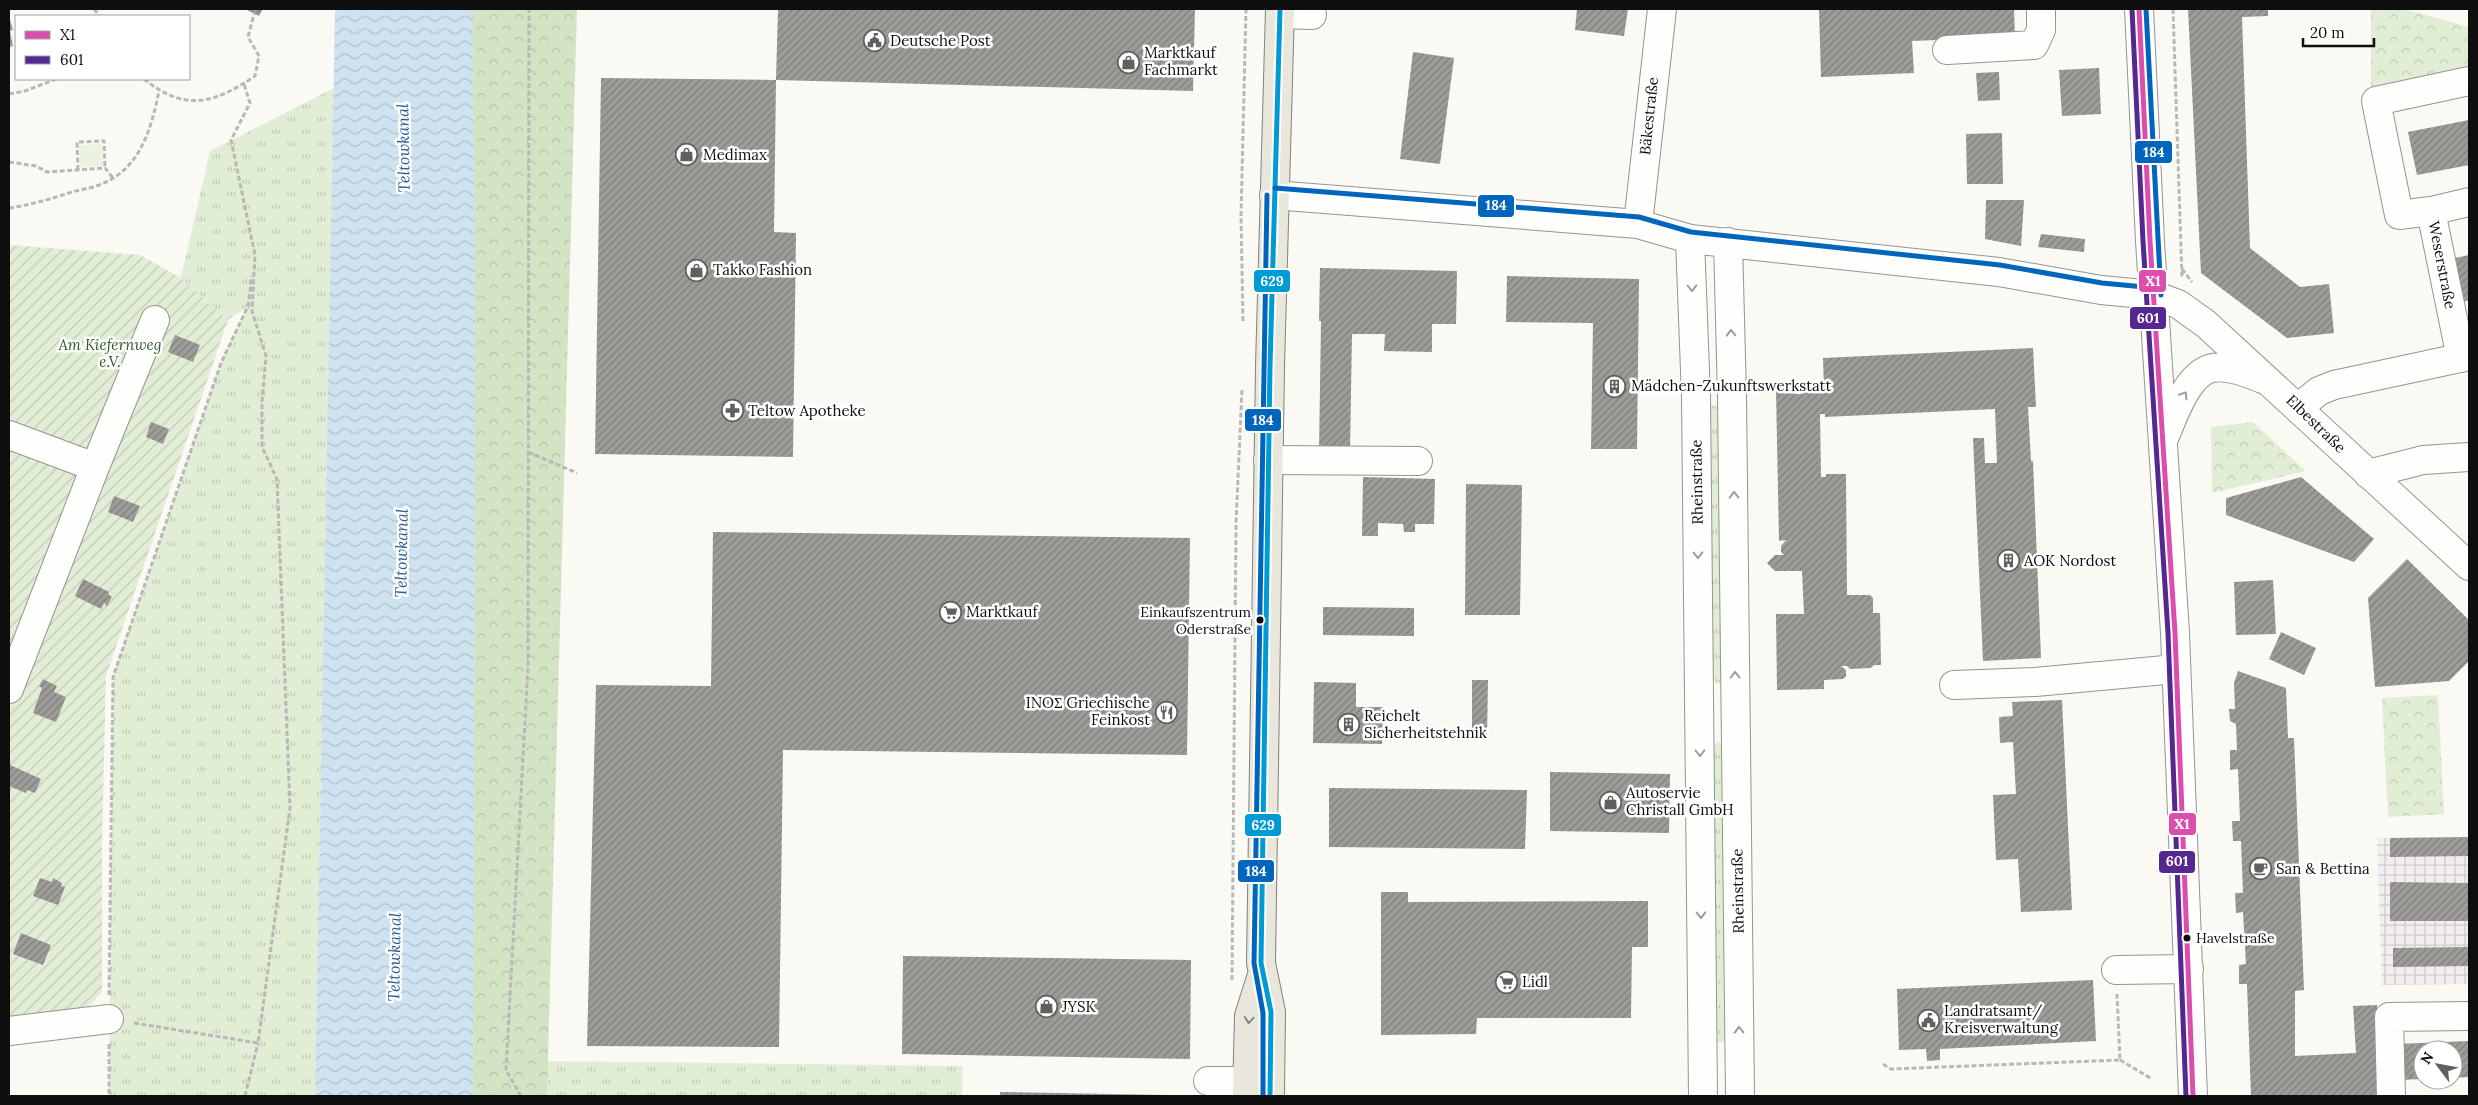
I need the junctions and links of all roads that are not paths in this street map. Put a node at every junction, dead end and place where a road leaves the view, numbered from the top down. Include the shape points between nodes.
1 (1662, 9) edge
2 (2041, 9) edge
3 (2139, 9) edge
4 (1280, 12) edge
5 (1312, 15) dead end
6 (1947, 50) dead end
7 (2469, 81) edge
8 (1274, 195) junction
9 (2469, 202) edge
10 (2432, 211) junction
11 (1638, 224) junction
12 (1690, 239) junction
13 (1728, 242) junction
14 (2154, 296) junction
15 (155, 320) dead end
16 (2465, 357) edge
17 (2270, 382) junction
18 (1732, 396) junction
19 (1696, 397) junction
20 (2298, 408) junction
21 (9, 435) edge
22 (2163, 440) junction
23 (2469, 457) edge
24 (1268, 460) junction
25 (1418, 461) dead end
26 (95, 467) junction
27 (2368, 474) junction
28 (2469, 566) edge
29 (2176, 669) junction
30 (1954, 685) dead end
31 (9, 689) edge
32 (1736, 717) junction
33 (1699, 718) junction
34 (2189, 969) junction
35 (2116, 970) road end
36 (2469, 1016) edge
37 (108, 1019) road end
38 (9, 1031) edge
39 (1739, 1065) junction
40 (1703, 1066) junction
41 (1208, 1081) dead end
42 (1265, 1087) edge
43 (1704, 1096) edge
44 (1740, 1096) edge
45 (2193, 1096) edge
46 (2391, 1096) edge

1 - 11 street, Bäkestraße
2 - 6 street via 2042,30 2034,45
3 - 14 street
4 - 5 street
4 - 8 main road
7 - 10 street via 2376,101 2399,215
8 - 11 street, Elbestraße
8 - 24 main road
9 - 10 street, Weserstraße
10 - 16 street, Weserstraße
11 - 12 street, Elbestraße
12 - 13 street, Elbestraße
12 -> 19 street, Rheinstraße
13 - 14 street, Elbestraße via 1999,272
18 -> 13 street, Rheinstraße
14 - 17 street, Elbestraße via 2191,311
14 - 22 street
15 - 26 street
16 - 20 street, Weserstraße via 2334,385 2319,391
17 - 20 street, Elbestraße
22 -> 17 street via 2180,400 2192,382 2212,368 2242,371
18 - 19 street
32 -> 18 street, Rheinstraße
19 -> 33 street, Rheinstraße
20 - 27 street, Elbestraße
21 - 26 street
22 - 29 street
23 - 27 street via 2423,460
24 - 25 street
24 - 42 main road via 1262,973 1271,1012
26 - 31 street
27 - 28 street, Elbestraße
29 - 30 street via 2035,682
29 - 34 street
32 - 33 street
39 -> 32 street, Rheinstraße
33 -> 40 street, Rheinstraße
34 - 35 street
34 - 45 street
36 - 46 street via 2389,1017
37 - 38 street
39 - 40 street
39 - 44 street, Rheinstraße
40 - 43 street, Rheinstraße
41 - 42 street

